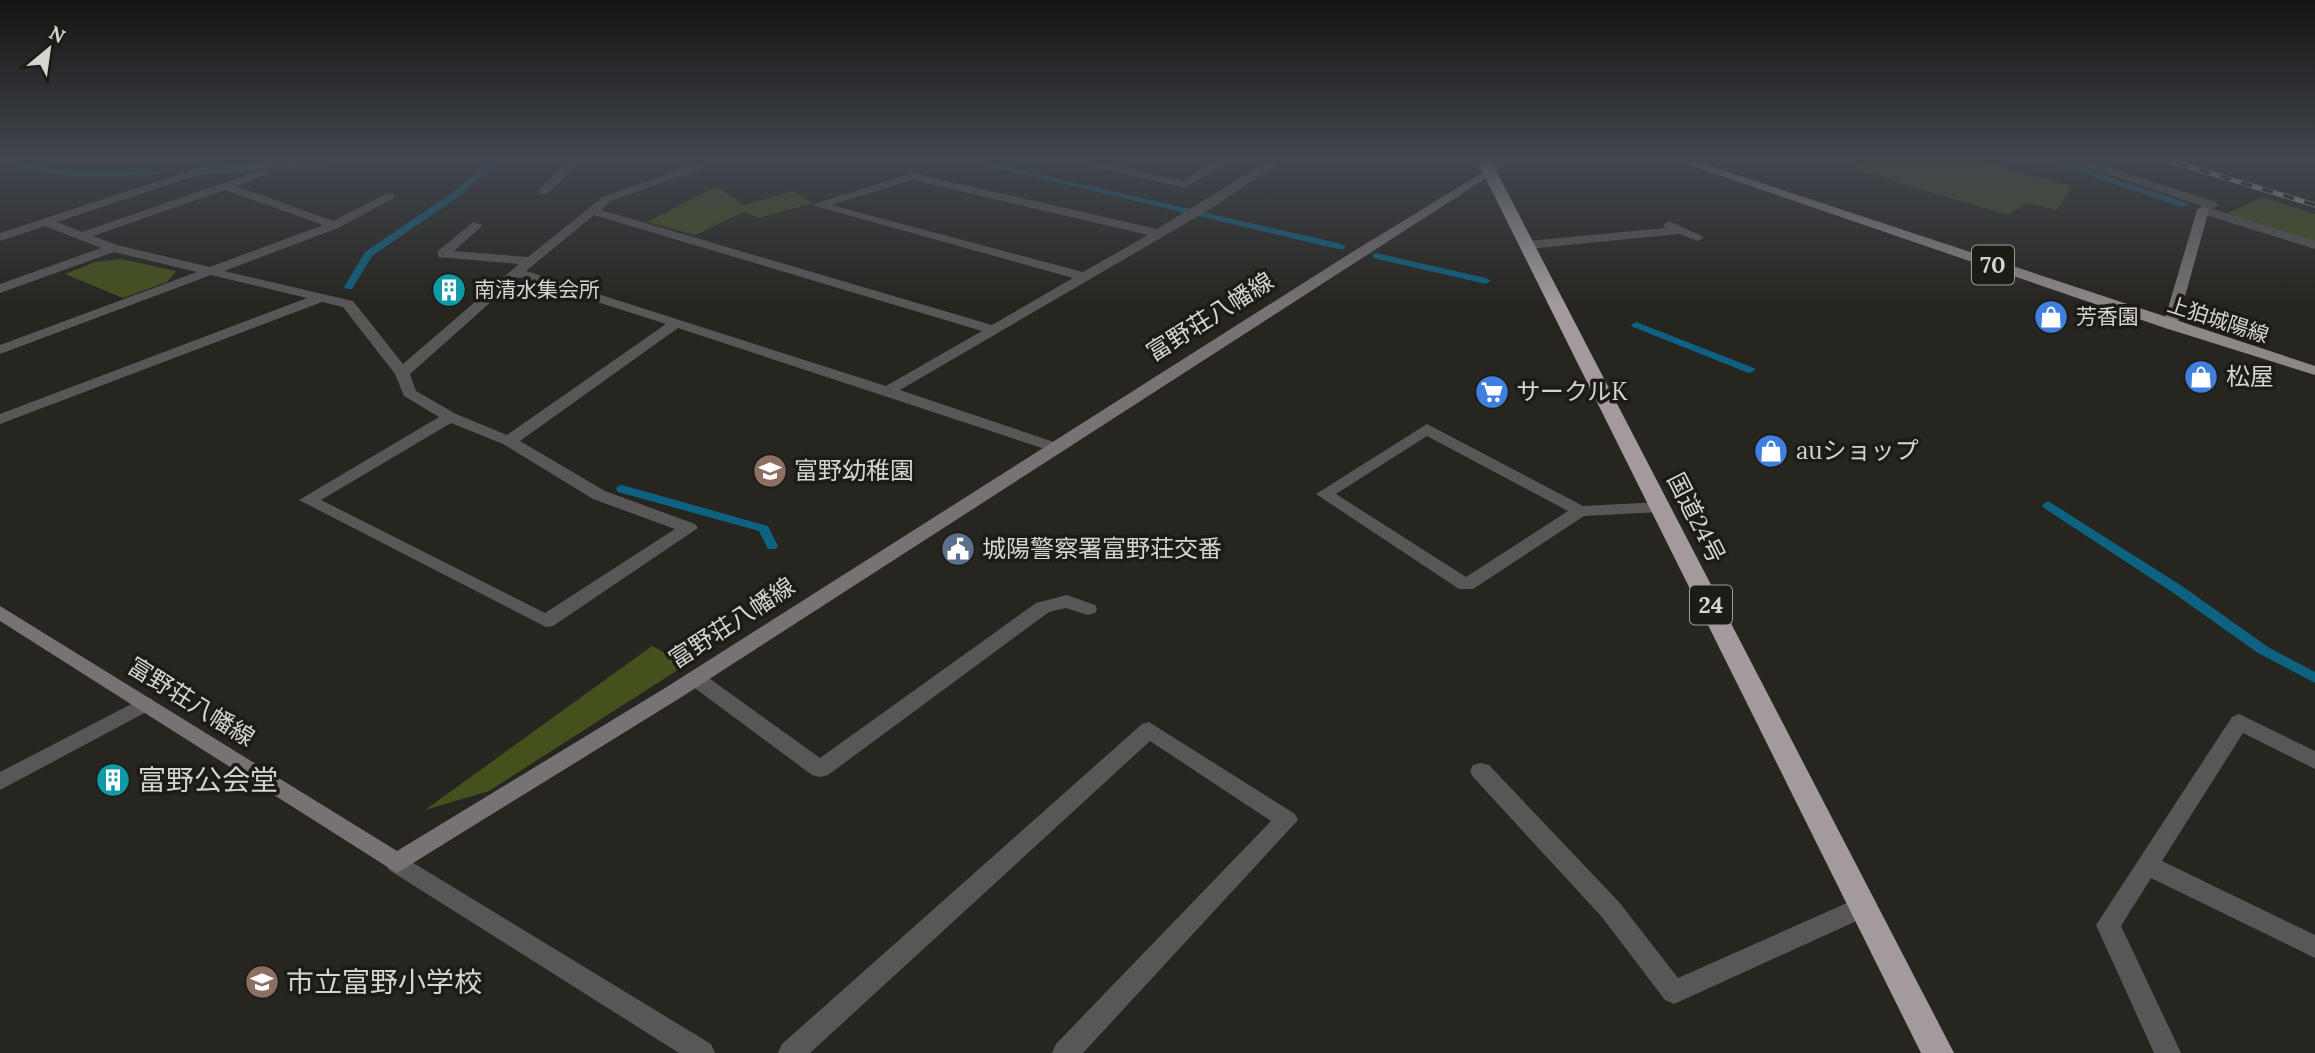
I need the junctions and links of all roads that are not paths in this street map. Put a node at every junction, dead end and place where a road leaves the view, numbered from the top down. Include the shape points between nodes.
1 (92, 206) edge
2 (167, 206) edge
3 (281, 206) edge
4 (370, 206) edge
5 (599, 206) edge
6 (822, 206) edge
7 (1042, 206) edge
8 (1206, 206) edge
9 (1422, 206) edge
10 (1508, 206) edge
11 (1818, 206) edge
12 (2210, 206) edge
13 (2203, 210) junction
14 (593, 211) junction
15 (45, 222) junction
16 (1659, 222) dead end
17 (334, 225) junction
18 (477, 225) dead end
19 (1680, 230) junction
20 (1157, 233) junction
21 (82, 236) junction
22 (0, 237) edge
23 (1698, 237) dead end
24 (1528, 245) junction
25 (2315, 245) edge
26 (113, 248) junction
27 (530, 261) junction
28 (212, 271) junction
29 (517, 272) junction
30 (1082, 276) junction
31 (0, 289) edge
32 (323, 297) junction
33 (678, 322) junction
34 (2170, 325) junction
35 (991, 329) junction
36 (0, 350) edge
37 (2315, 371) edge
38 (402, 373) junction
39 (888, 391) junction
40 (450, 417) junction
41 (0, 419) edge
42 (509, 441) junction
43 (1054, 447) junction
44 (1661, 507) junction
45 (1580, 511) junction
46 (1088, 609) dead end
47 (0, 612) edge
48 (695, 678) junction
49 (145, 704) junction
50 (2315, 761) edge
51 (1481, 771) dead end
52 (0, 782) edge
53 (397, 863) junction
54 (2148, 865) junction
55 (1865, 906) junction
56 (2315, 947) edge
57 (702, 1053) edge
58 (791, 1053) edge
59 (1065, 1053) edge
60 (1938, 1053) edge
61 (2168, 1053) edge

1 - 15 street
2 - 21 street
3 - 17 street
4 - 17 street
5 - 14 street
6 - 30 street
7 - 20 street
8 - 20 street
9 - 43 main road, 富野荘八幡線
10 - 24 highway, 国道24号 / 24
11 - 34 main road, 上狛城陽線 / 70
12 - 13 street
13 - 25 street
13 - 34 main road
14 - 27 street
14 - 35 street
15 - 21 street
15 - 22 street
16 - 19 street
17 - 28 street
18 - 27 street via 443,254
19 - 23 street
19 - 24 street
20 - 30 street
21 - 26 street
24 - 44 highway, 国道24号 / 24
26 - 28 street
26 - 31 street
27 - 29 street
28 - 32 street
28 - 36 street
29 - 33 street
29 - 38 street
30 - 35 street
32 - 38 street via 348,304
32 - 41 street
33 - 39 street
33 - 42 street
34 - 37 main road, 上狛城陽線 / 70
35 - 39 street
38 - 40 street via 409,393
39 - 43 street
40 - 42 street
40 - 42 street via 308,499 546,621 689,528 600,495
43 - 48 main road, 富野荘八幡線
44 - 45 street
44 - 55 highway, 国道24号 / 24
45 - 45 street via 1466,585 1324,494 1427,429
46 - 48 street via 1067,601 1043,607 820,769
47 - 49 main road, 富野荘八幡線
48 - 53 main road, 富野荘八幡線
49 - 52 street
49 - 53 main road, 富野荘八幡線
50 - 54 street via 2238,722
51 - 55 street via 1610,909 1674,992
53 - 57 street
54 - 56 street
54 - 61 street via 2108,925
55 - 60 highway, 国道24号 / 24
58 - 59 street via 1149,730 1287,820

